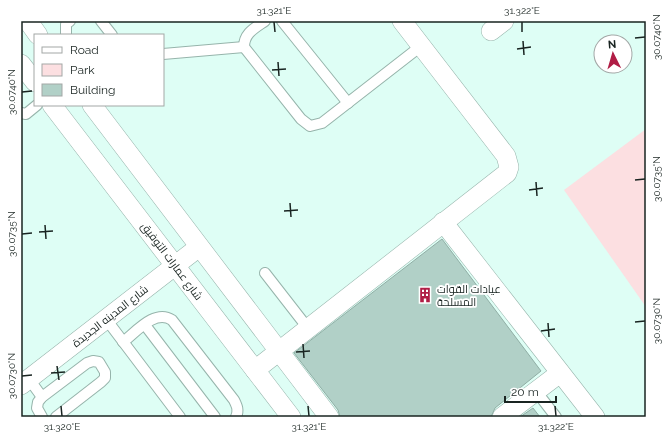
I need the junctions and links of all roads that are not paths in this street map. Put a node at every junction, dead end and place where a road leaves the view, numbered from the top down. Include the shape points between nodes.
1 (28, 21) edge
2 (70, 21) edge
3 (101, 21) edge
4 (265, 21) edge
5 (282, 21) edge
6 (402, 21) edge
7 (37, 34) edge
8 (66, 34) edge
9 (111, 34) edge
10 (421, 46) junction
11 (244, 47) junction
12 (164, 54) edge
13 (21, 64) edge
14 (34, 81) edge
15 (348, 103) junction
16 (36, 106) edge
17 (53, 106) edge
18 (93, 106) edge
19 (21, 113) edge
20 (443, 222) junction
21 (199, 247) junction
22 (175, 265) junction
23 (266, 273) dead end
24 (106, 320) junction
25 (145, 325) junction
26 (307, 327) junction
27 (123, 342) junction
28 (279, 351) junction
29 (255, 370) junction
30 (560, 373) junction
31 (25, 382) edge
32 (536, 391) junction
33 (42, 397) junction
34 (42, 417) edge
35 (56, 417) edge
36 (180, 417) edge
37 (215, 417) edge
38 (236, 417) edge
39 (291, 417) edge
40 (329, 417) edge
41 (502, 417) edge
42 (556, 417) edge
43 (594, 417) edge

1 - 7 street
2 - 8 lane via 66,24
3 - 9 lane
4 - 11 lane via 248,34 244,40
5 - 15 lane
6 - 10 street
10 - 15 lane
10 - 20 street via 509,161 509,167 502,178
11 - 12 lane
11 - 15 lane via 305,124 316,126
13 - 14 street
16 - 19 lane via 26,114
17 - 22 street, شارع عمارات التوفيق
18 - 21 street
20 - 26 street
20 - 30 street
21 - 22 street, شارع المدينه الجديدة
21 - 28 street
22 - 24 street, شارع المدينه الجديدة
22 - 29 street, شارع عمارات التوفيق
23 - 26 lane
24 - 27 lane
24 - 31 street, شارع المدينه الجديدة
25 - 27 lane
25 - 37 lane
25 - 38 lane via 159,316 166,316 172,320 234,400 238,412
26 - 28 street
27 - 36 lane
28 - 29 street
28 - 40 street
29 - 39 street, شارع عمارات التوفيق
30 - 32 street
30 - 43 street
31 - 33 lane
32 - 41 street
32 - 42 lane
33 - 34 lane via 37,408
33 - 35 lane via 88,363 99,362 103,367 105,378

